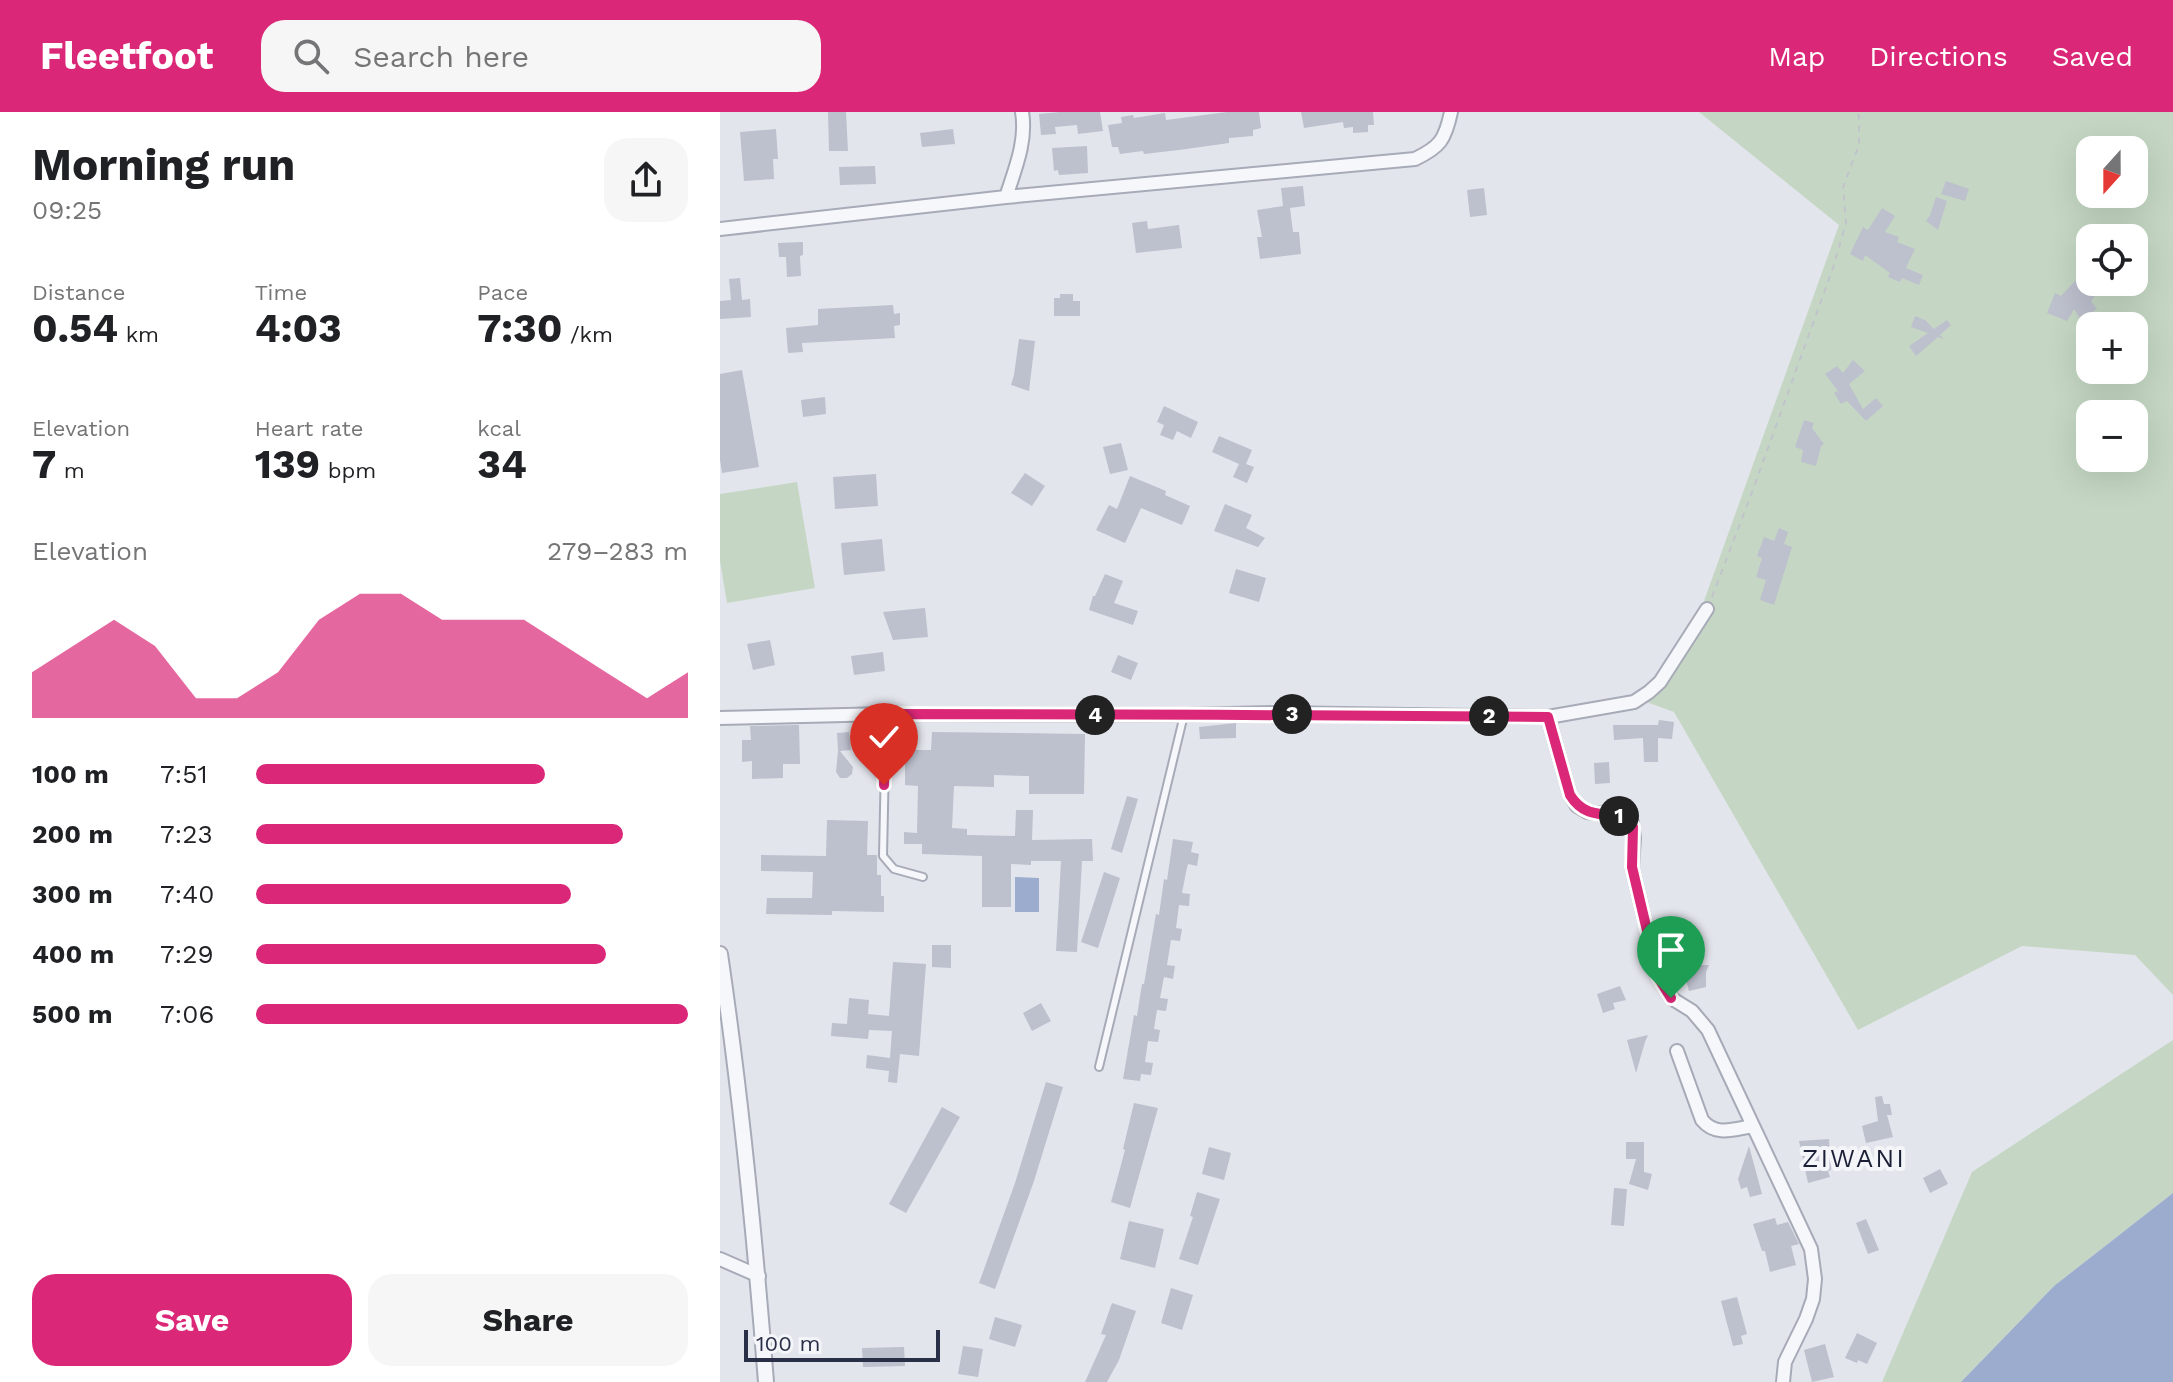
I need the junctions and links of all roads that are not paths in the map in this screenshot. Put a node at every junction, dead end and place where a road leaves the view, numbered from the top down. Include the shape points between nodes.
1 (1022, 112) edge
2 (1451, 112) edge
3 (1006, 197) junction
4 (720, 229) edge
5 (1707, 609) road end
6 (886, 714) junction
7 (1184, 715) junction
8 (1548, 717) junction
9 (720, 718) edge
10 (923, 877) dead end
11 (720, 954) edge
12 (1677, 1051) dead end
13 (1099, 1067) dead end
14 (1753, 1126) junction
15 (720, 1259) edge
16 (759, 1276) junction
17 (766, 1382) edge
18 (1783, 1382) edge

1 - 3 street via 1021,153
2 - 3 street via 1436,149 1415,159
3 - 4 street
5 - 8 street via 1649,692 1634,702
6 - 7 street
6 - 9 street
6 - 10 lane via 883,856 894,869
7 - 8 street
7 - 13 lane
8 - 14 street via 1577,806 1632,823 1632,867 1658,977 1671,998 1708,1030
11 - 16 street
12 - 14 street via 1709,1129
14 - 18 street via 1811,1249 1815,1279 1806,1319 1785,1362
15 - 16 street
16 - 17 street

